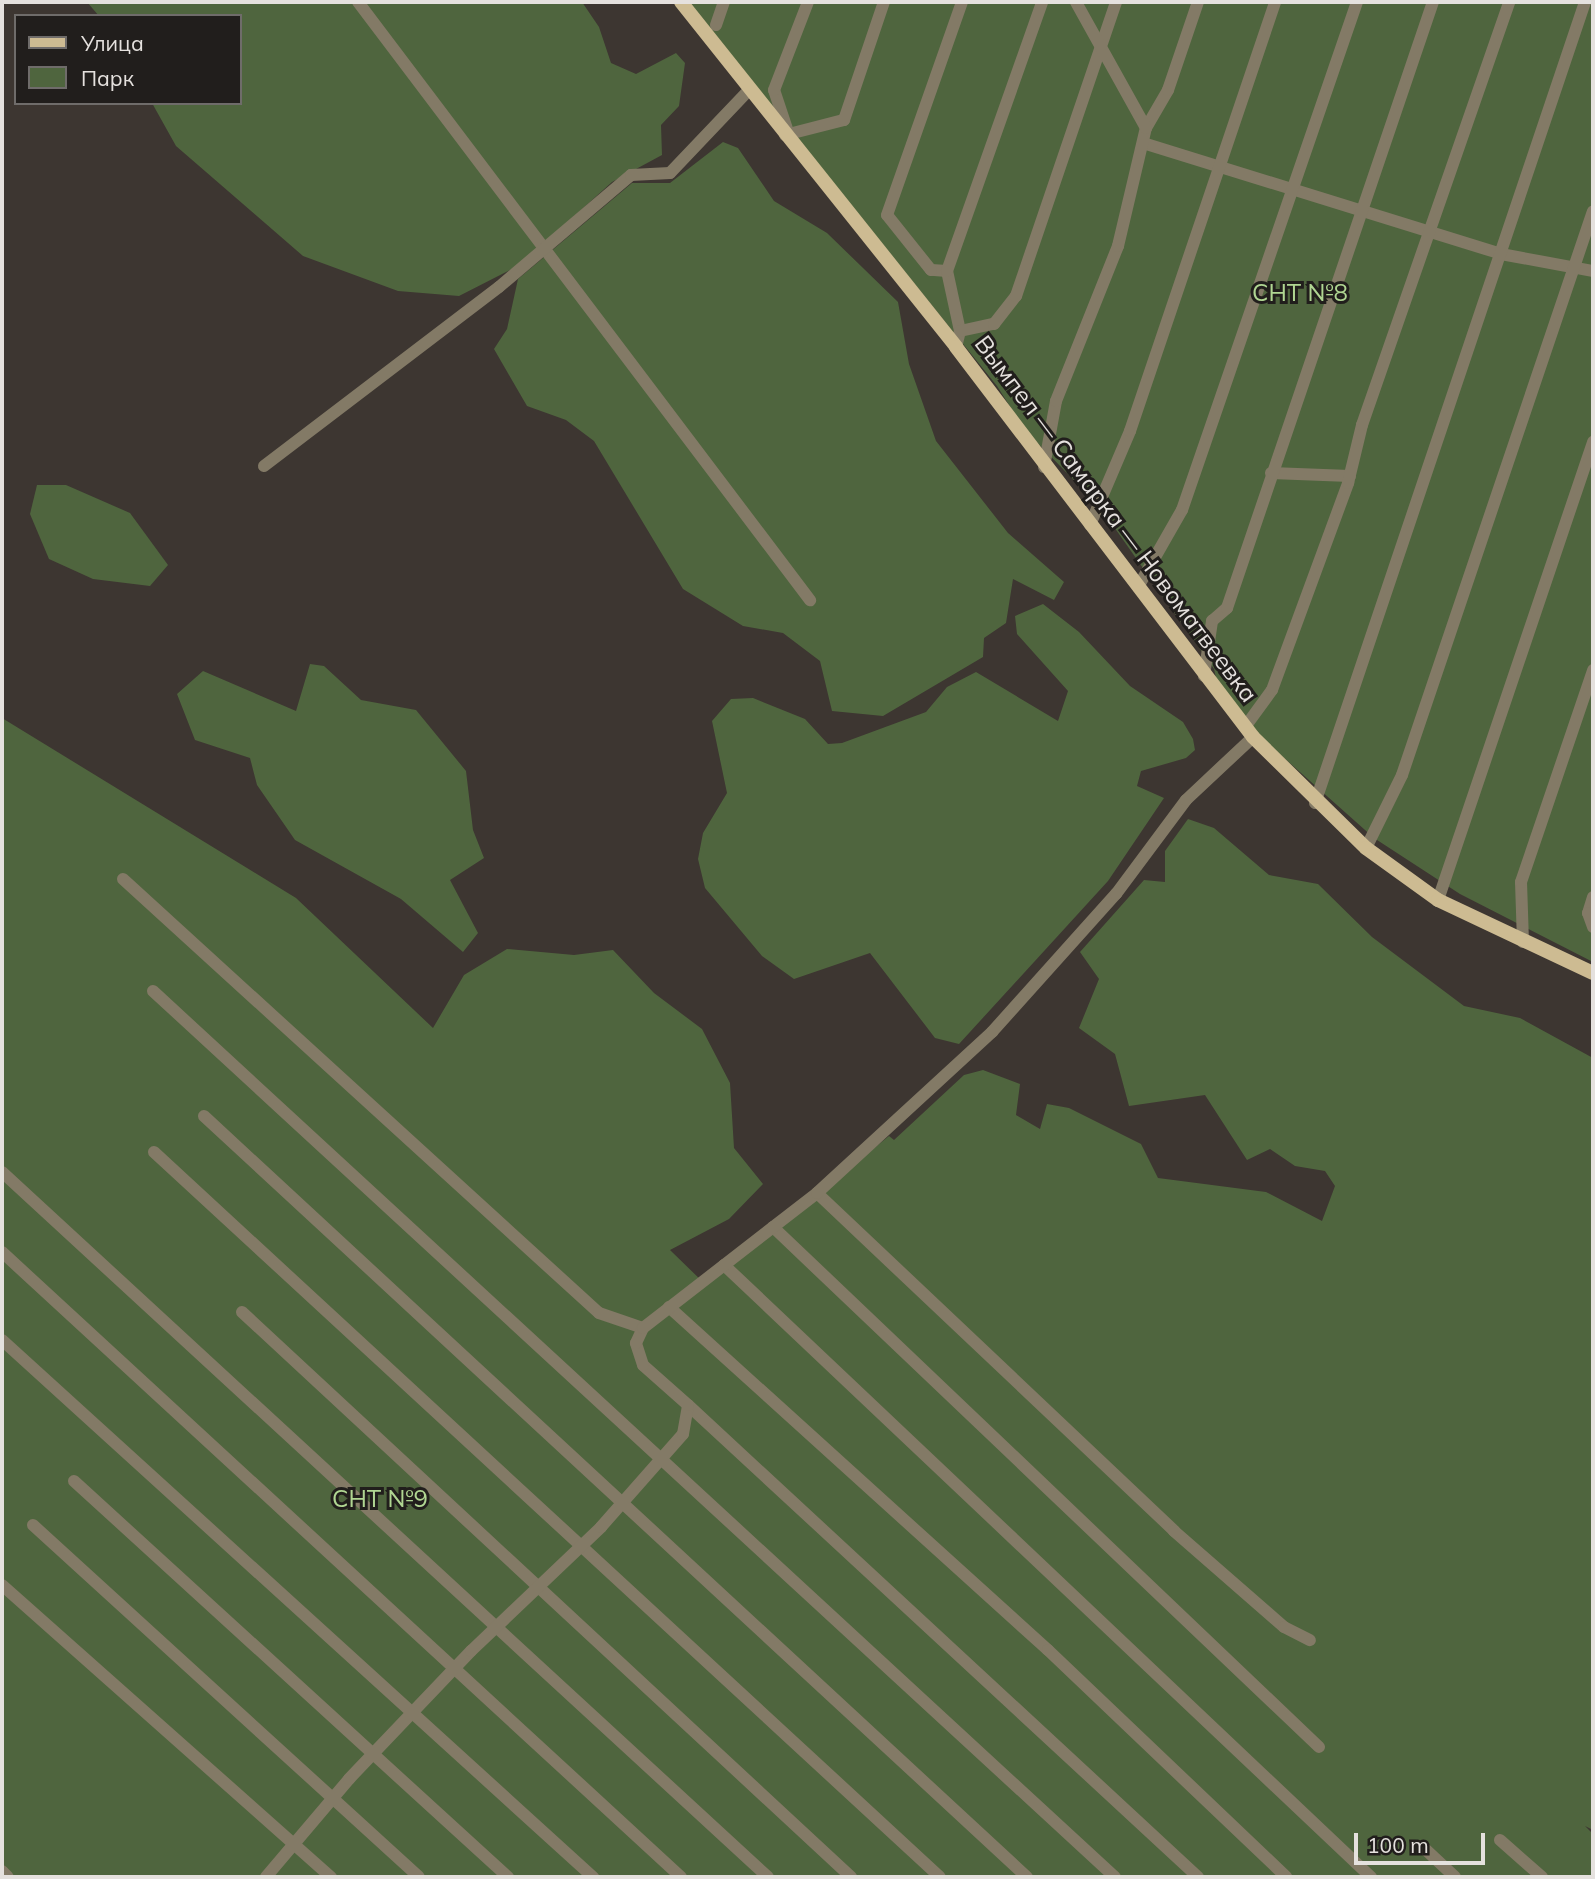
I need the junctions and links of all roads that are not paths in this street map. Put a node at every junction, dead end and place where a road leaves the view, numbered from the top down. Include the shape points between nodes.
1 (358, 2) edge
2 (681, 2) edge
3 (724, 2) edge
4 (808, 2) edge
5 (884, 2) edge
6 (962, 2) edge
7 (1042, 2) edge
8 (1076, 2) edge
9 (1116, 2) edge
10 (1198, 2) edge
11 (1275, 2) edge
12 (1357, 2) edge
13 (1433, 2) edge
14 (1510, 2) edge
15 (1585, 2) edge
16 (716, 24) dead end
17 (1101, 42) junction
18 (749, 90) junction
19 (1146, 128) junction
20 (786, 134) junction
21 (1143, 143) junction
22 (1217, 167) junction
23 (1289, 190) junction
24 (1362, 211) junction
25 (1593, 211) edge
26 (1430, 230) junction
27 (545, 250) junction
28 (1501, 254) junction
29 (1575, 265) junction
30 (947, 271) junction
31 (1593, 271) edge
32 (960, 331) junction
33 (956, 346) junction
34 (1593, 441) edge
35 (264, 466) dead end
36 (1043, 468) junction
37 (1271, 474) junction
38 (1350, 476) junction
39 (1090, 525) junction
40 (1138, 587) junction
41 (810, 600) dead end
42 (1593, 670) edge
43 (1204, 676) junction
44 (1249, 732) junction
45 (1315, 803) junction
46 (1366, 848) junction
47 (123, 879) dead end
48 (1593, 897) edge
49 (1438, 900) junction
50 (1593, 928) edge
51 (1523, 942) junction
52 (1593, 973) edge
53 (153, 991) dead end
54 (204, 1116) dead end
55 (153, 1152) dead end
56 (2, 1172) edge
57 (817, 1193) junction
58 (773, 1227) junction
59 (2, 1252) edge
60 (724, 1265) junction
61 (669, 1307) junction
62 (242, 1312) dead end
63 (643, 1328) junction
64 (2, 1340) edge
65 (688, 1405) junction
66 (664, 1459) junction
67 (74, 1481) dead end
68 (624, 1503) junction
69 (33, 1525) dead end
70 (582, 1546) junction
71 (2, 1585) edge
72 (539, 1586) junction
73 (495, 1628) junction
74 (1310, 1640) dead end
75 (453, 1669) junction
76 (412, 1713) junction
77 (1319, 1747) dead end
78 (373, 1754) junction
79 (331, 1799) junction
80 (1500, 1840) dead end
81 (294, 1845) junction
82 (1426, 1849) dead end
83 (2, 1871) edge
84 (8, 1877) edge
85 (267, 1877) edge
86 (331, 1877) edge
87 (419, 1877) edge
88 (508, 1877) edge
89 (593, 1877) edge
90 (681, 1877) edge
91 (768, 1877) edge
92 (851, 1877) edge
93 (940, 1877) edge
94 (1027, 1877) edge
95 (1115, 1877) edge
96 (1198, 1877) edge
97 (1286, 1877) edge
98 (1371, 1877) edge
99 (1455, 1877) edge
100 (1542, 1877) edge

1 - 27 street
2 - 18 main road, Вымпел — Самарка — Новоматвеевка
3 - 16 street
4 - 20 street via 775,90
5 - 20 street via 844,120
6 - 30 street via 887,215 931,270
7 - 30 street
8 - 17 street
9 - 17 street
10 - 19 street via 1168,90
11 - 22 street
12 - 23 street
13 - 24 street
14 - 26 street
15 - 28 street
17 - 19 street
17 - 32 street via 1016,296 994,324
18 - 20 main road, Вымпел — Самарка — Новоматвеевка
18 - 27 street via 670,173 631,175
19 - 21 street
20 - 33 main road, Вымпел — Самарка — Новоматвеевка
21 - 22 street
21 - 36 street via 1118,246 1056,401
22 - 23 street
22 - 39 street via 1130,431
23 - 24 street
23 - 40 street via 1182,510
24 - 26 street
24 - 37 street
25 - 29 street
26 - 28 street
26 - 38 street
27 - 35 street
27 - 41 street
28 - 29 street
28 - 45 street
29 - 31 street
29 - 46 street via 1402,775
30 - 32 street
32 - 33 street
33 - 36 main road, Вымпел — Самарка — Новоматвеевка
34 - 49 street
36 - 39 main road, Вымпел — Самарка — Новоматвеевка
37 - 38 street
37 - 43 street via 1227,608 1212,621
38 - 44 street via 1272,690
39 - 40 main road, Вымпел — Самарка — Новоматвеевка
40 - 43 main road, Вымпел — Самарка — Новоматвеевка
42 - 51 street via 1521,882
43 - 44 main road, Вымпел — Самарка — Новоматвеевка
44 - 45 main road, Вымпел — Самарка — Новоматвеевка
44 - 57 street via 1186,800 1116,894 992,1032
45 - 46 main road, Вымпел — Самарка — Новоматвеевка
46 - 49 main road, Вымпел — Самарка — Новоматвеевка
47 - 63 street via 599,1312
48 - 50 street via 1588,913
49 - 51 main road, Вымпел — Самарка — Новоматвеевка
51 - 52 main road, Вымпел — Самарка — Новоматвеевка
53 - 66 street
54 - 68 street
55 - 70 street
56 - 73 street
57 - 58 street
57 - 74 street via 1174,1531 1284,1627
58 - 60 street
58 - 77 street
59 - 75 street
60 - 61 street
60 - 98 street
61 - 63 street
61 - 97 street via 1048,1650
62 - 72 street
63 - 65 street via 636,1343 643,1365
64 - 76 street
65 - 66 street via 682,1434
65 - 96 street
66 - 68 street
66 - 95 street
67 - 78 street
68 - 70 street
68 - 94 street
69 - 79 street
70 - 72 street
70 - 93 street
71 - 81 street
72 - 73 street
72 - 92 street
73 - 75 street
73 - 91 street
75 - 76 street
75 - 90 street
76 - 78 street
76 - 89 street
78 - 79 street
78 - 88 street
79 - 81 street
79 - 87 street
80 - 100 street
81 - 85 street
81 - 86 street
82 - 99 street
83 - 84 street

